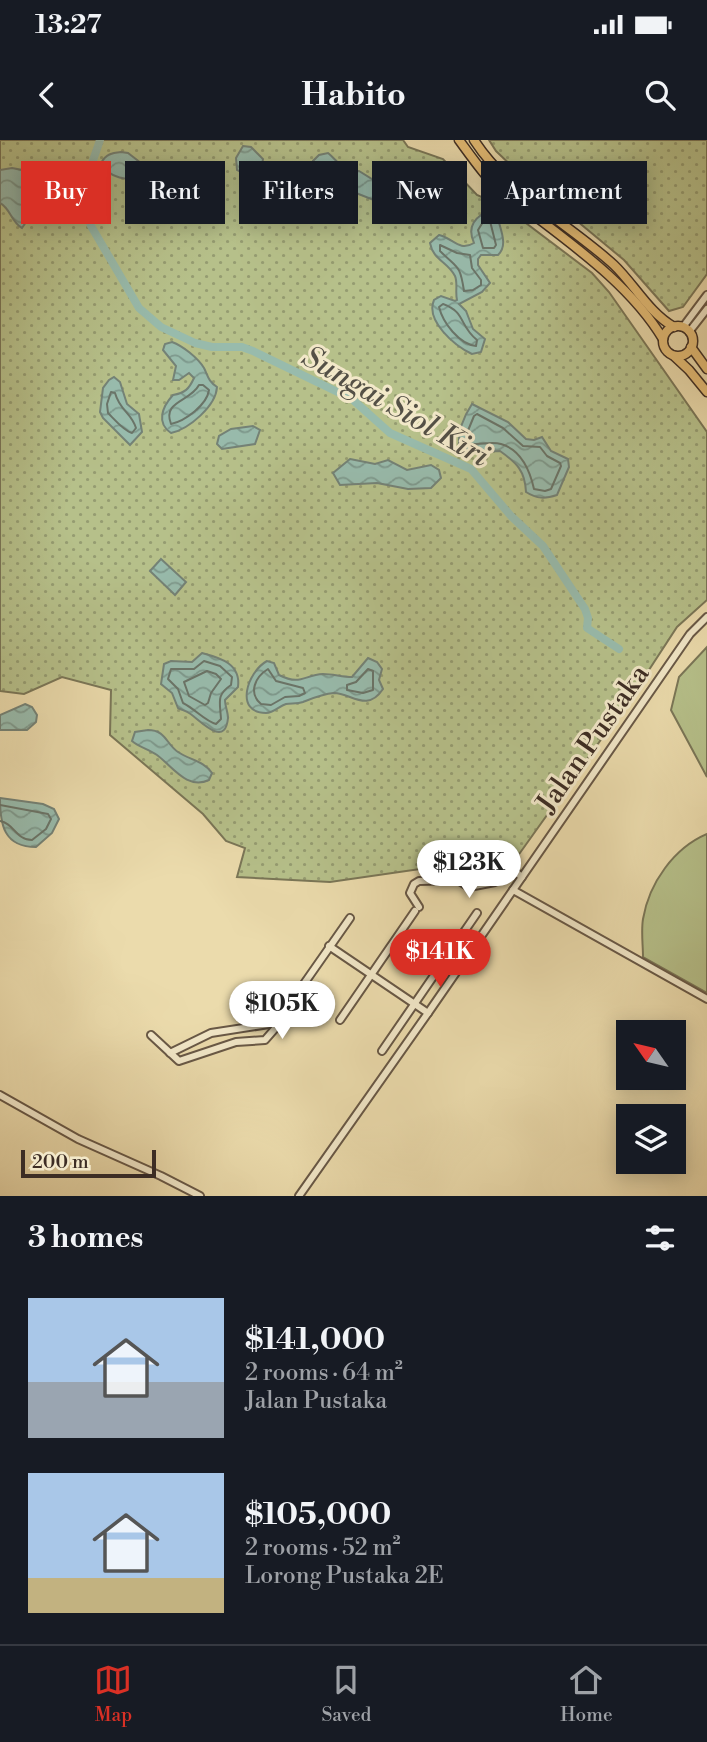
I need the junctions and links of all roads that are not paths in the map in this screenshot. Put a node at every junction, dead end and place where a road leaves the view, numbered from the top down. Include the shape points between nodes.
1 (459, 140) edge
2 (474, 140) edge
3 (707, 295) edge
4 (707, 309) edge
5 (682, 329) junction
6 (663, 339) junction
7 (691, 347) junction
8 (673, 355) junction
9 (707, 369) edge
10 (707, 392) edge
11 (707, 617) edge
12 (522, 878) junction
13 (513, 890) junction
14 (530, 901) junction
15 (505, 902) junction
16 (477, 913) dead end
17 (350, 918) dead end
18 (329, 946) junction
19 (371, 975) junction
20 (707, 999) edge
21 (413, 1003) junction
22 (428, 1013) junction
23 (340, 1020) dead end
24 (279, 1024) junction
25 (151, 1035) dead end
26 (382, 1051) dead end
27 (170, 1053) junction
28 (0, 1095) edge
29 (200, 1196) edge
30 (299, 1196) edge

1 - 6 main road via 504,194 623,289
2 - 5 main road via 511,184 615,267 657,313
3 - 5 street
4 - 5 street
5 - 6 main road via 666,331
5 - 7 main road via 692,339
6 - 8 main road via 666,351
7 - 8 main road via 683,355
7 - 9 main road
8 - 10 main road
11 - 12 street, Jalan Pustaka via 690,634
12 - 13 street, Jalan Pustaka
12 - 14 street
12 - 19 street via 514,872 469,887 458,880 414,884 410,893 417,909
13 - 14 street
13 - 15 street, Jalan Pustaka
14 - 15 street
14 - 20 street
15 - 22 street, Jalan Pustaka
16 - 21 street
17 - 18 street
18 - 19 street
18 - 24 street
19 - 21 street
19 - 23 street
21 - 22 street
21 - 26 street
22 - 30 street, Jalan Pustaka
24 - 27 street via 211,1033
24 - 27 street via 265,1040 236,1042 179,1061
25 - 27 street
28 - 29 street via 78,1139

